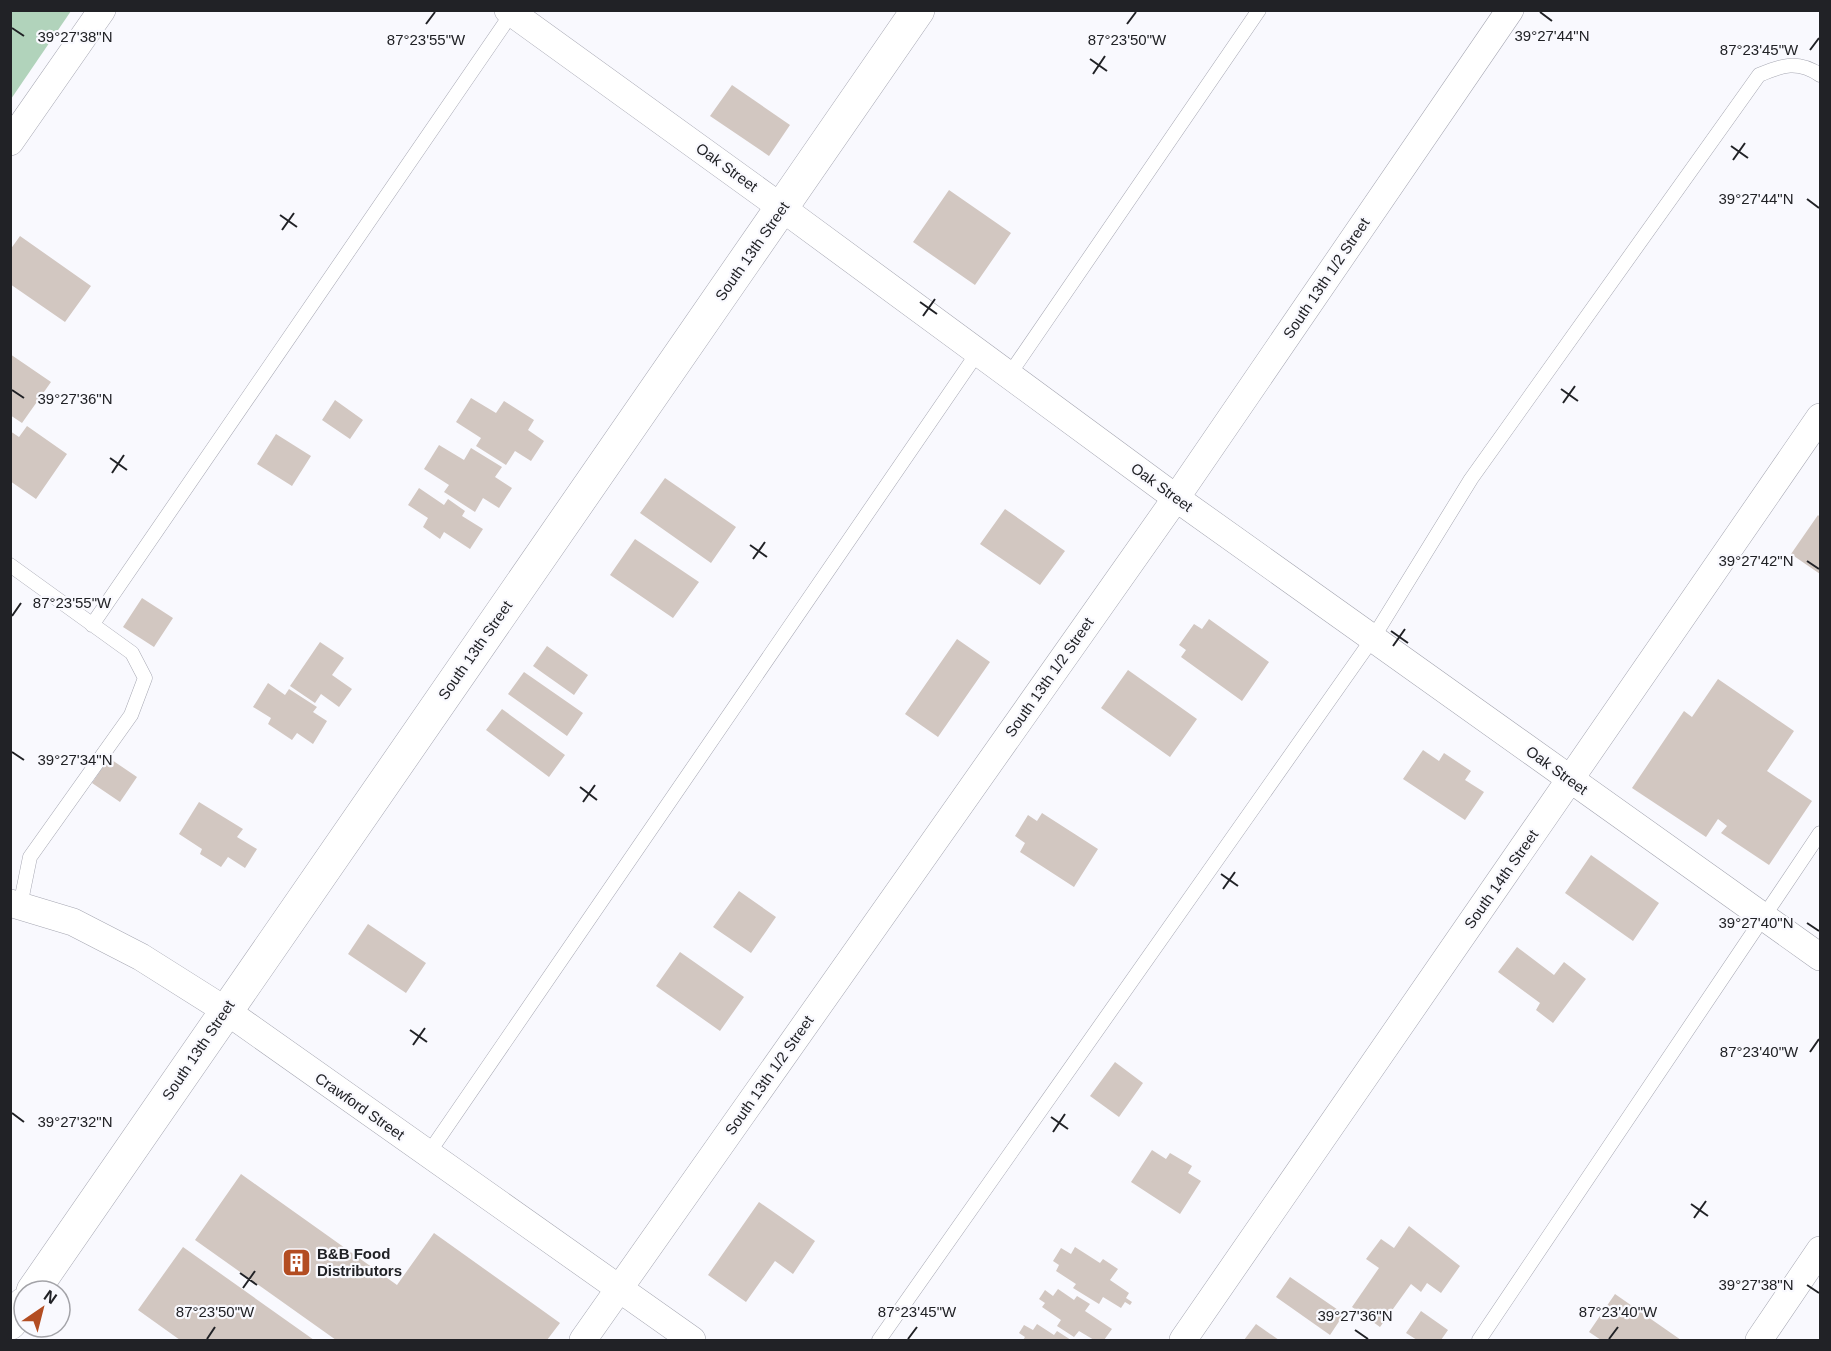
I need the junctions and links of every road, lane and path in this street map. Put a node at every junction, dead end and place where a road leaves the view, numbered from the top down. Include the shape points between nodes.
1 (102, 10) edge
2 (918, 10) edge
3 (1259, 10) edge
4 (1510, 10) edge
5 (511, 12) edge
6 (1821, 75) edge
7 (10, 142) edge
8 (782, 207) junction
9 (978, 352) junction
10 (1009, 375) junction
11 (1821, 417) edge
12 (1176, 498) junction
13 (10, 565) edge
14 (92, 625) junction
15 (1373, 639) junction
16 (1570, 779) junction
17 (1821, 833) edge
18 (15, 904) edge
19 (1763, 916) junction
20 (1821, 957) edge
21 (225, 1010) junction
22 (428, 1154) junction
23 (1821, 1250) edge
24 (41, 1279) edge
25 (618, 1288) junction
26 (583, 1341) edge
27 (692, 1341) edge
28 (879, 1341) edge
29 (1183, 1341) edge
30 (1479, 1341) edge
31 (1759, 1341) edge

1 - 7 street
2 - 8 main road, South 13th Street
3 - 10 lane
4 - 12 street, South 13th 1/2 Street
5 - 8 street, Oak Street
5 - 14 lane
6 - 15 lane via 1785,63 1759,75 1472,479
8 - 9 street, Oak Street
8 - 21 main road, South 13th Street
9 - 10 street, Oak Street
9 - 22 lane
10 - 12 street, Oak Street
11 - 16 street, South 14th Street
12 - 15 street, Oak Street
12 - 25 street, South 13th 1/2 Street
13 - 14 lane
14 - 18 lane via 132,653 145,678 131,715 30,857
15 - 16 street, Oak Street
15 - 28 lane
16 - 19 street, Oak Street
16 - 29 street, South 14th Street
17 - 19 lane
18 - 21 street, Crawford Street via 73,922 141,957
19 - 20 street, Oak Street
19 - 30 lane
21 - 22 street, Crawford Street
21 - 24 main road, South 13th Street
22 - 25 street, Crawford Street
23 - 31 street
25 - 26 street, South 13th 1/2 Street
25 - 27 street, Crawford Street

